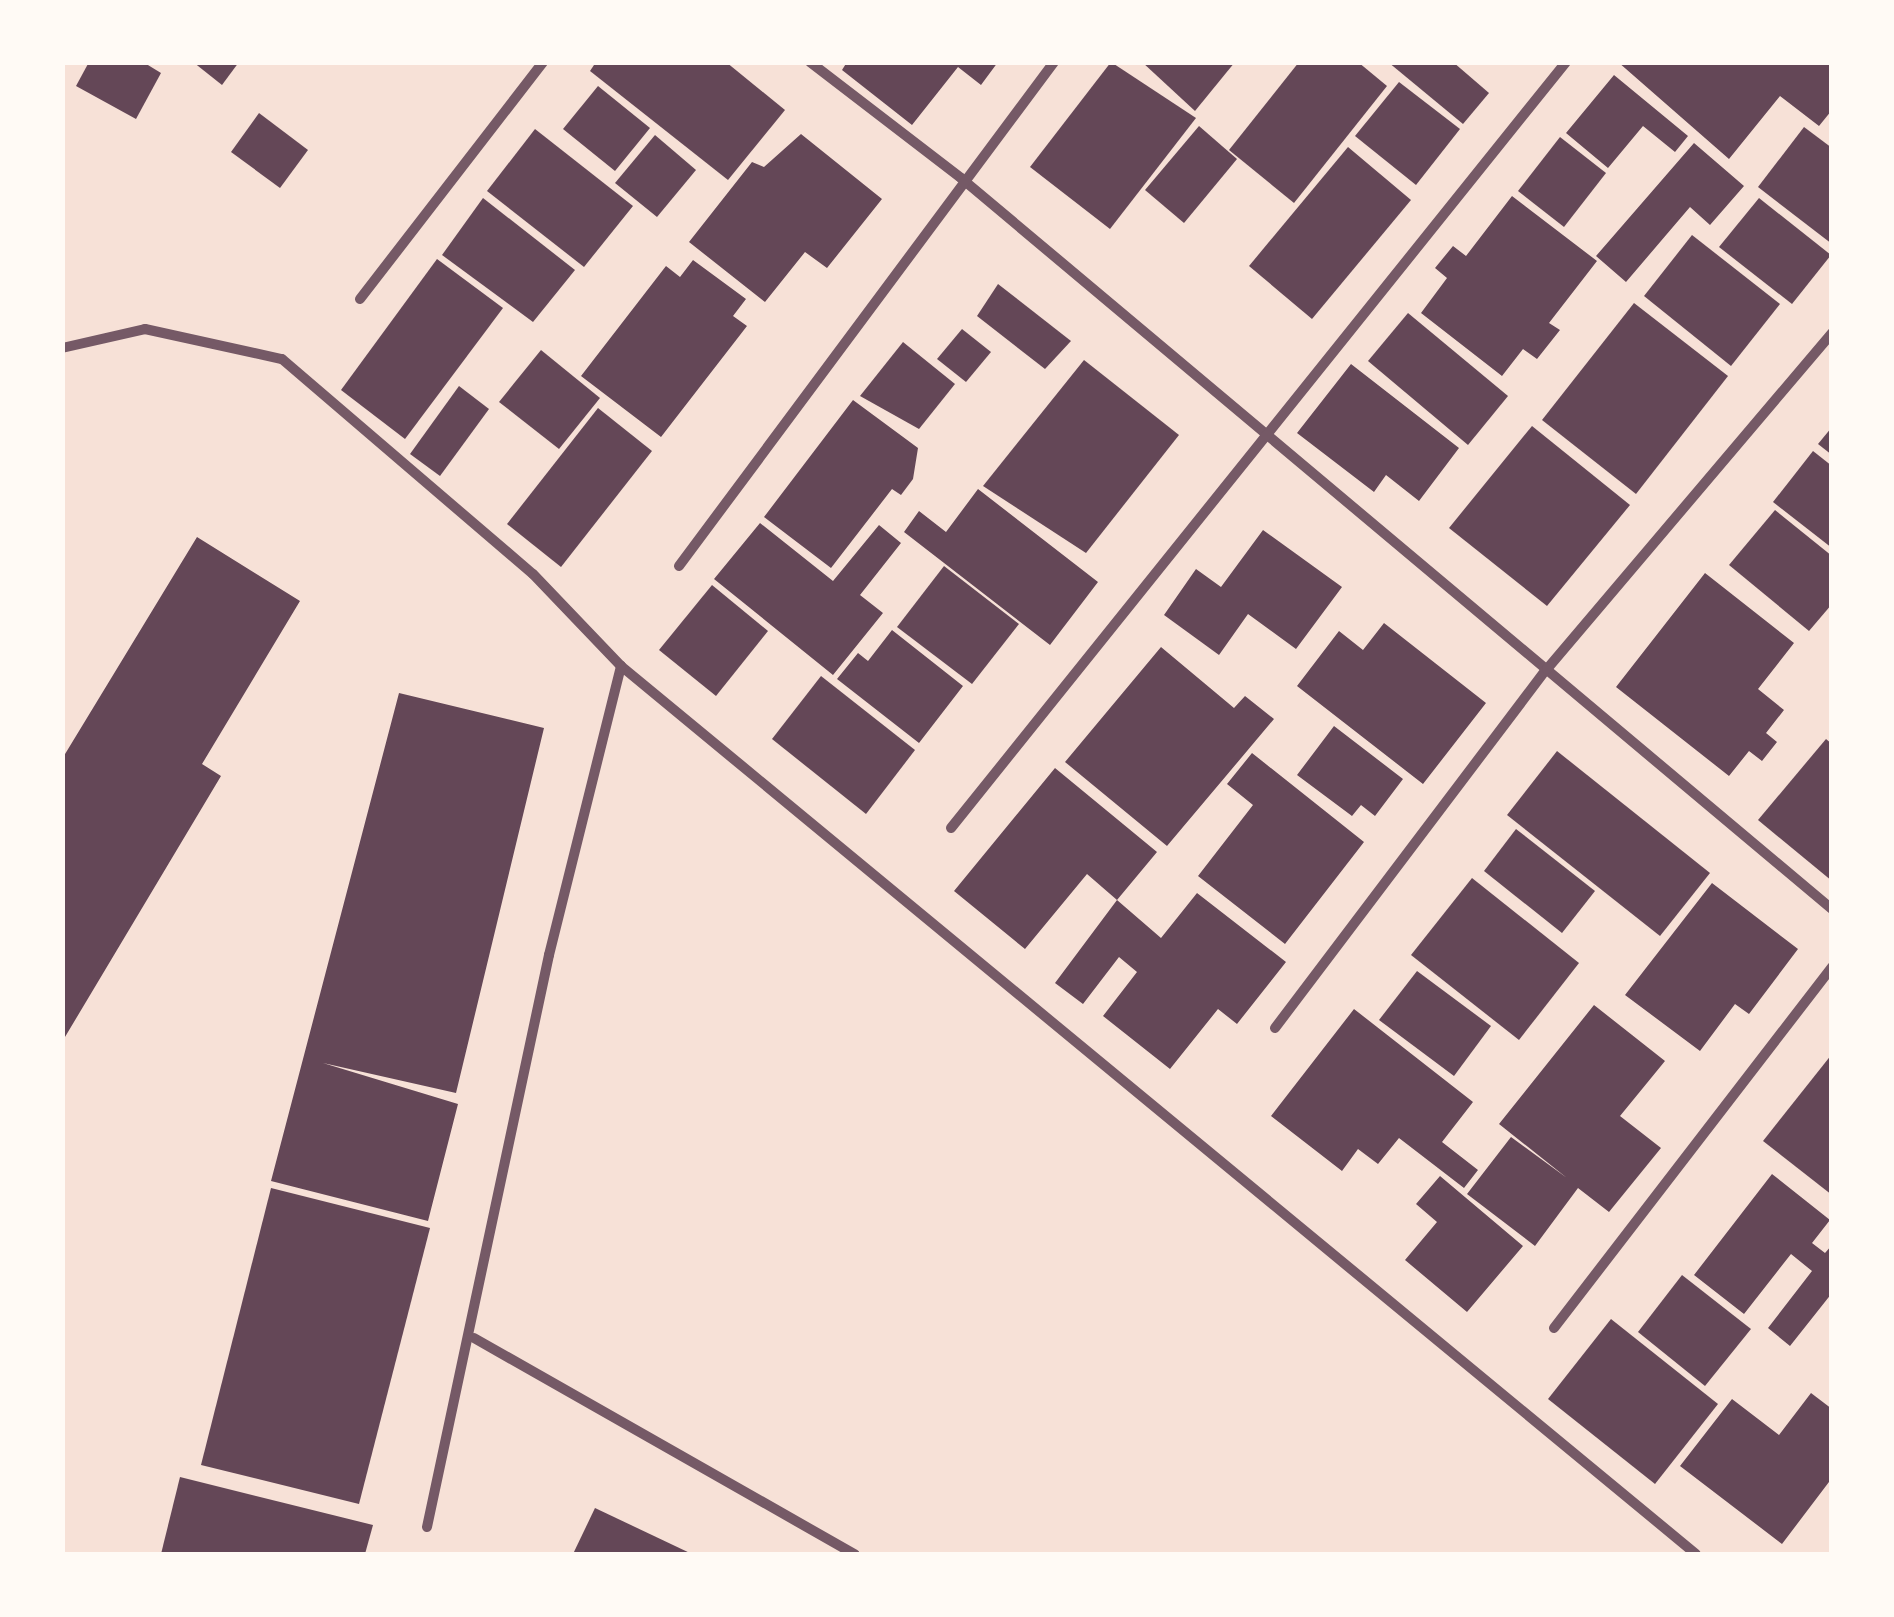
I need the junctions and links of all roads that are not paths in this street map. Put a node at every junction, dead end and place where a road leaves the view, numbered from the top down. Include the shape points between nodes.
1 (542, 62) edge
2 (810, 62) edge
3 (1054, 62) edge
4 (1566, 62) edge
5 (961, 178) junction
6 (360, 299) dead end
7 (1832, 333) edge
8 (62, 348) edge
9 (1265, 437) junction
10 (679, 566) dead end
11 (621, 666) junction
12 (1546, 669) junction
13 (951, 828) dead end
14 (1832, 909) edge
15 (1832, 967) edge
16 (1275, 1028) dead end
17 (1554, 1328) dead end
18 (474, 1338) junction
19 (427, 1526) dead end
20 (855, 1554) edge
21 (1696, 1554) edge

1 - 6 street
2 - 5 street
3 - 5 street
4 - 9 street
5 - 9 street
5 - 10 street
7 - 12 street
8 - 11 street via 145,329 282,359 533,574
9 - 12 street
9 - 13 street
11 - 18 street via 549,955
11 - 21 street
12 - 14 street
12 - 16 street
15 - 17 street
18 - 19 street
18 - 20 street

